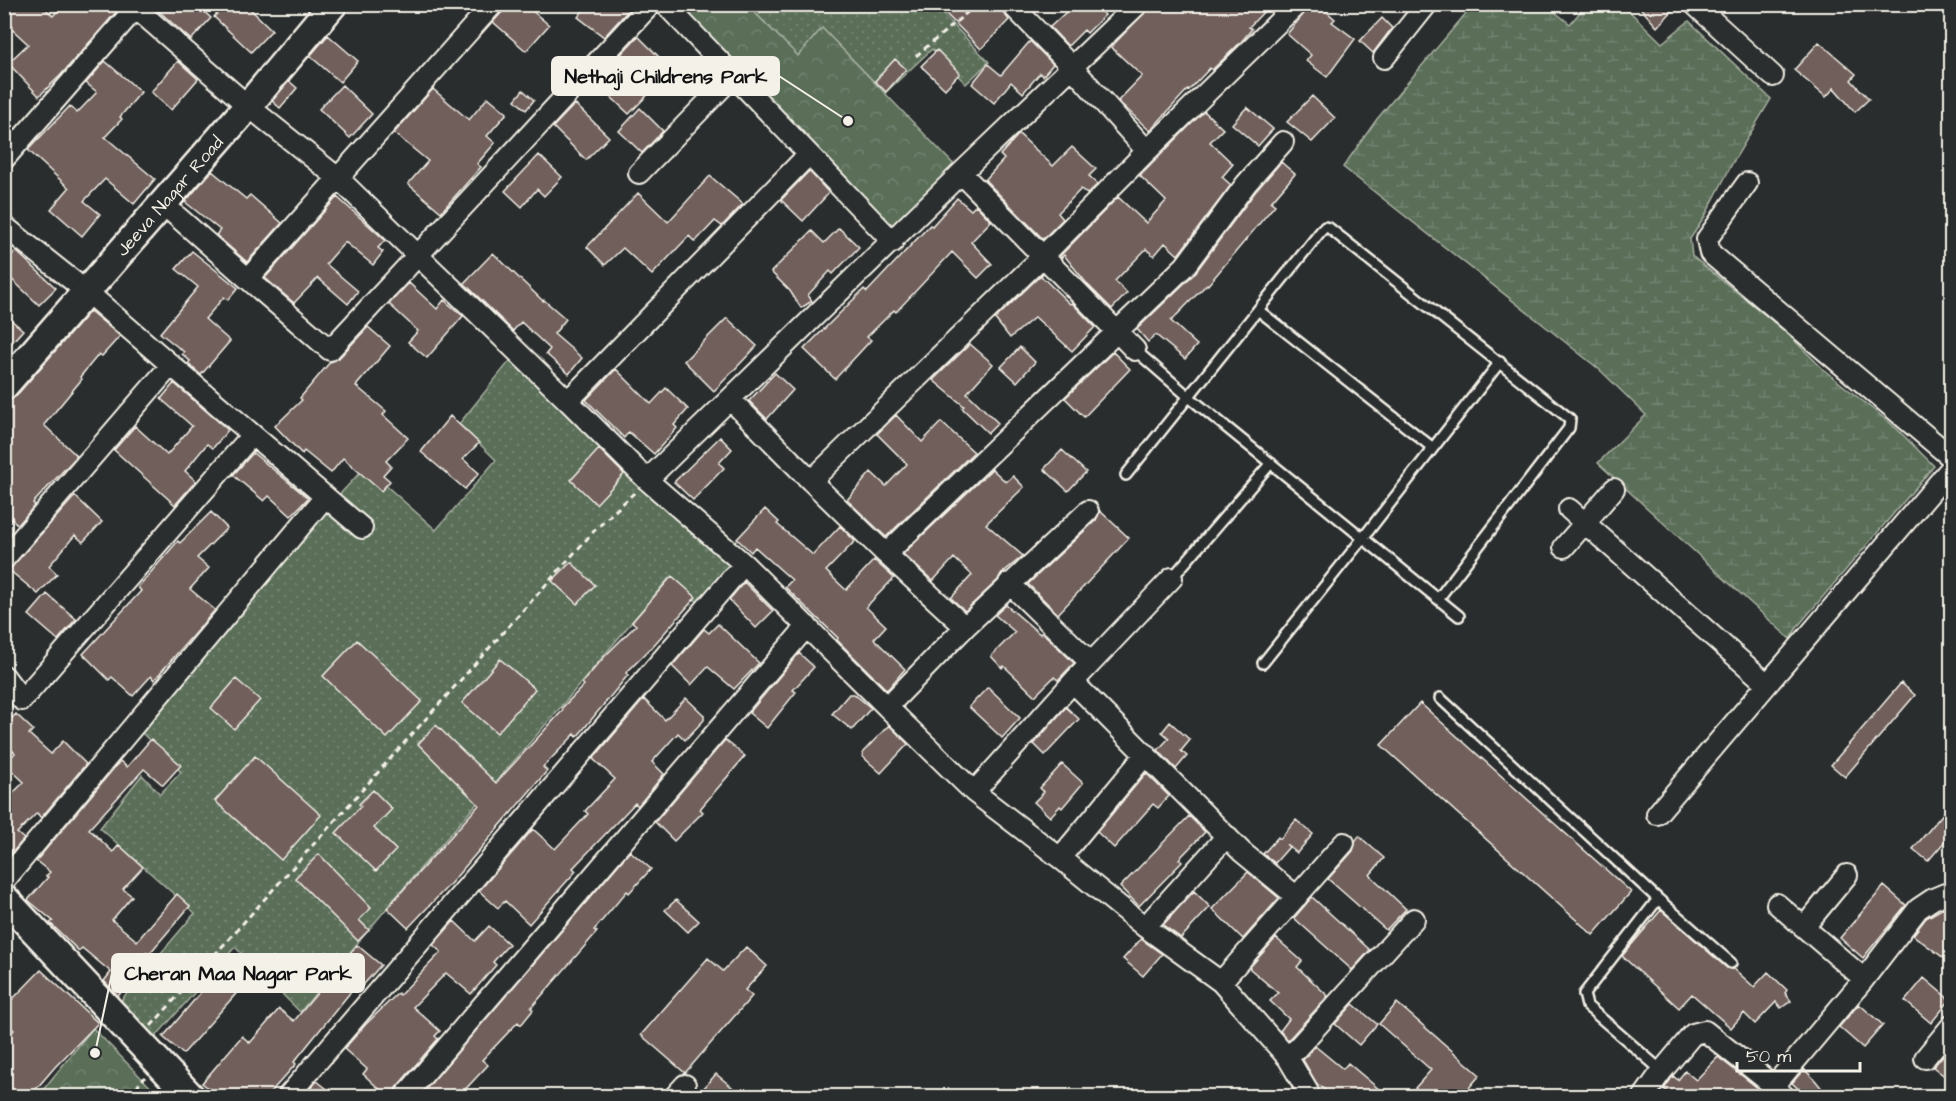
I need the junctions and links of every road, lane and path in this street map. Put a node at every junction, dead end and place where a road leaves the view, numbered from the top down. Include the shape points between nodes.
1 (333, 4) edge
2 (493, 4) edge
3 (651, 4) edge
4 (665, 4) edge
5 (976, 4) edge
6 (1011, 4) edge
7 (1138, 4) edge
8 (1297, 4) edge
9 (1427, 4) edge
10 (1694, 4) edge
11 (135, 6) edge
12 (916, 56) dead end
13 (1384, 58) dead end
14 (1073, 68) junction
15 (733, 76) junction
16 (1773, 76) dead end
17 (248, 106) junction
18 (1283, 142) dead end
19 (1147, 151) junction
20 (808, 155) junction
21 (4, 159) edge
22 (961, 173) junction
23 (639, 174) dead end
24 (338, 178) junction
25 (1747, 183) dead end
26 (163, 204) junction
27 (4, 226) edge
28 (893, 242) junction
29 (418, 254) junction
30 (1043, 256) junction
31 (248, 279) junction
32 (87, 292) junction
33 (1258, 310) junction
34 (1116, 332) junction
35 (1135, 350) joint
36 (1500, 362) junction
37 (171, 365) junction
38 (4, 386) edge
39 (1189, 398) junction
40 (730, 399) junction
41 (568, 401) junction
42 (252, 435) junction
43 (1433, 448) junction
44 (1952, 458) edge
45 (1271, 464) junction
46 (1952, 466) edge
47 (1126, 475) dead end
48 (647, 480) junction
49 (811, 481) junction
50 (1614, 489) dead end
51 (325, 497) junction
52 (1569, 509) dead end
53 (1088, 511) dead end
54 (1585, 524) junction
55 (362, 528) dead end
56 (1363, 538) junction
57 (1564, 548) dead end
58 (886, 554) junction
59 (4, 559) edge
60 (744, 564) junction
61 (1172, 578) joint
62 (1009, 583) junction
63 (1438, 599) junction
64 (1460, 616) dead end
65 (807, 626) junction
66 (965, 627) junction
67 (1091, 663) junction
68 (1263, 663) dead end
69 (4, 676) edge
70 (1073, 682) junction
71 (1767, 684) junction
72 (1440, 698) dead end
73 (887, 707) junction
74 (1146, 754) junction
75 (974, 792) junction
76 (1657, 814) dead end
77 (1227, 836) junction
78 (1344, 843) dead end
79 (1060, 858) junction
80 (1847, 875) dead end
81 (4, 881) edge
82 (1297, 897) junction
83 (1952, 897) edge
84 (4, 898) edge
85 (1658, 899) junction
86 (1777, 904) dead end
87 (1414, 920) dead end
88 (1145, 927) junction
89 (1804, 927) junction
90 (1731, 963) dead end
91 (1864, 979) junction
92 (1221, 982) junction
93 (1952, 1025) edge
94 (138, 1041) junction
95 (1288, 1058) junction
96 (1925, 1059) dead end
97 (1662, 1071) junction
98 (1779, 1091) edge
99 (190, 1096) edge
100 (288, 1096) edge
101 (405, 1096) edge
102 (1304, 1096) edge
103 (1644, 1096) edge

1 - 17 street, Jeeva Nagar Road
2 - 24 street
3 - 29 street
4 - 15 street
5 - 12 path
6 - 14 street
7 - 14 street
8 - 19 street
9 - 13 street
10 - 16 street
11 - 17 street
11 - 21 street
14 - 19 street
14 - 22 street
15 - 20 street
15 - 23 street
17 - 24 street
17 - 26 street, Jeeva Nagar Road
18 - 34 street via 1185,266
19 - 30 street
20 - 28 street
20 - 41 street
22 - 28 street
22 - 30 street
24 - 29 street
24 - 31 street
25 - 44 street via 1707,239 1710,253
26 - 31 street
26 - 32 street, Jeeva Nagar Road
27 - 32 street
28 - 40 street
29 - 31 street via 330,350
29 - 41 street
30 - 34 street
30 - 49 street
32 - 37 street
32 - 38 street, Jeeva Nagar Road
33 - 36 lane via 1325,227
33 - 39 lane
33 - 43 lane
34 - 35 street
34 - 58 street
35 - 39 lane
36 - 43 lane
36 - 63 lane via 1570,419 1569,428
37 - 42 street
37 - 59 street
39 - 45 lane
39 - 47 lane
40 - 48 street
40 - 49 street
41 - 48 street
42 - 51 street
42 - 69 street via 22,700
43 - 56 lane
45 - 56 lane
45 - 61 lane
46 - 71 street
48 - 60 street
48 - 94 path via 594,531
49 - 58 street
50 - 54 street
51 - 55 street
51 - 81 street
52 - 54 street
53 - 62 street
54 - 57 street
54 - 71 street
56 - 63 lane
56 - 68 lane
58 - 66 street
60 - 65 street
60 - 100 street
61 - 67 street
62 - 66 street
62 - 67 street
63 - 64 lane
65 - 73 street
65 - 101 street
66 - 73 street
67 - 70 street
70 - 74 street
70 - 75 street
71 - 76 street
72 - 85 lane
73 - 75 street
74 - 77 street
74 - 79 street
75 - 79 street
77 - 82 street
77 - 88 street
78 - 82 street
79 - 88 street
80 - 89 street
82 - 92 street
83 - 91 street via 1945,894 1918,909
84 - 94 street
85 - 90 lane
85 - 97 lane via 1584,994 1587,1006
86 - 89 street
87 - 95 street
88 - 92 street
89 - 91 street
91 - 98 street
92 - 95 street
93 - 96 street
94 - 99 street
95 - 102 street via 1308,1092
97 - 98 street via 1693,1034 1705,1031
97 - 103 street

